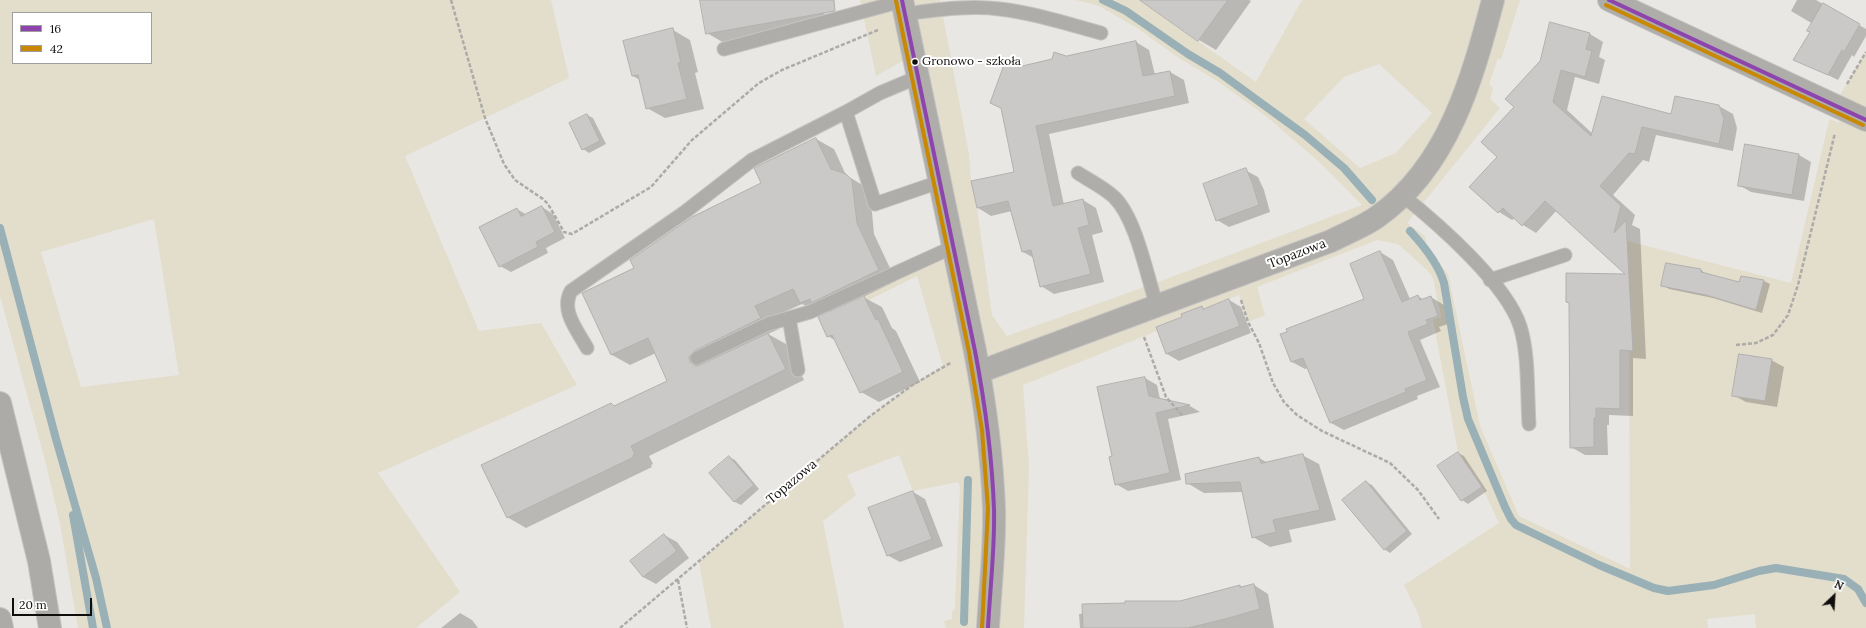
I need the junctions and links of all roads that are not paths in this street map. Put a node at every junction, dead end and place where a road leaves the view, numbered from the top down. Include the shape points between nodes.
1 (1493, 0) edge
2 (1609, 0) edge
3 (904, 8) edge
4 (1101, 33) dead end
5 (724, 49) dead end
6 (918, 77) junction
7 (846, 112) junction
8 (1866, 120) edge
9 (1078, 174) dead end
10 (940, 182) junction
11 (1402, 195) junction
12 (953, 247) junction
13 (1565, 255) dead end
14 (1490, 280) junction
15 (1157, 307) junction
16 (790, 318) junction
17 (587, 348) dead end
18 (697, 358) dead end
19 (977, 362) junction
20 (798, 370) dead end
21 (0, 403) edge
22 (1529, 424) dead end
23 (0, 619) edge
24 (2, 628) edge
25 (50, 628) edge
26 (988, 628) edge

1 - 11 street, Topazowa via 1465,97 1455,119 1428,164
2 - 8 street
3 - 4 lane via 998,9
3 - 5 lane
3 - 6 street
6 - 7 lane via 880,93
6 - 10 street
7 - 10 lane via 875,204
7 - 17 lane via 752,160 685,212 571,291 567,301 568,313
9 - 15 lane via 1107,191 1128,216
10 - 12 street
11 - 14 lane via 1440,226
11 - 15 street, Topazowa via 1375,218 1331,241
12 - 16 lane via 810,312
12 - 19 street
13 - 14 lane
14 - 22 lane via 1508,304 1520,327 1524,348
15 - 19 street, Topazowa
16 - 18 lane via 768,324
16 - 20 lane
19 - 26 street via 990,446 994,510
21 - 25 highway via 39,561
23 - 24 highway

